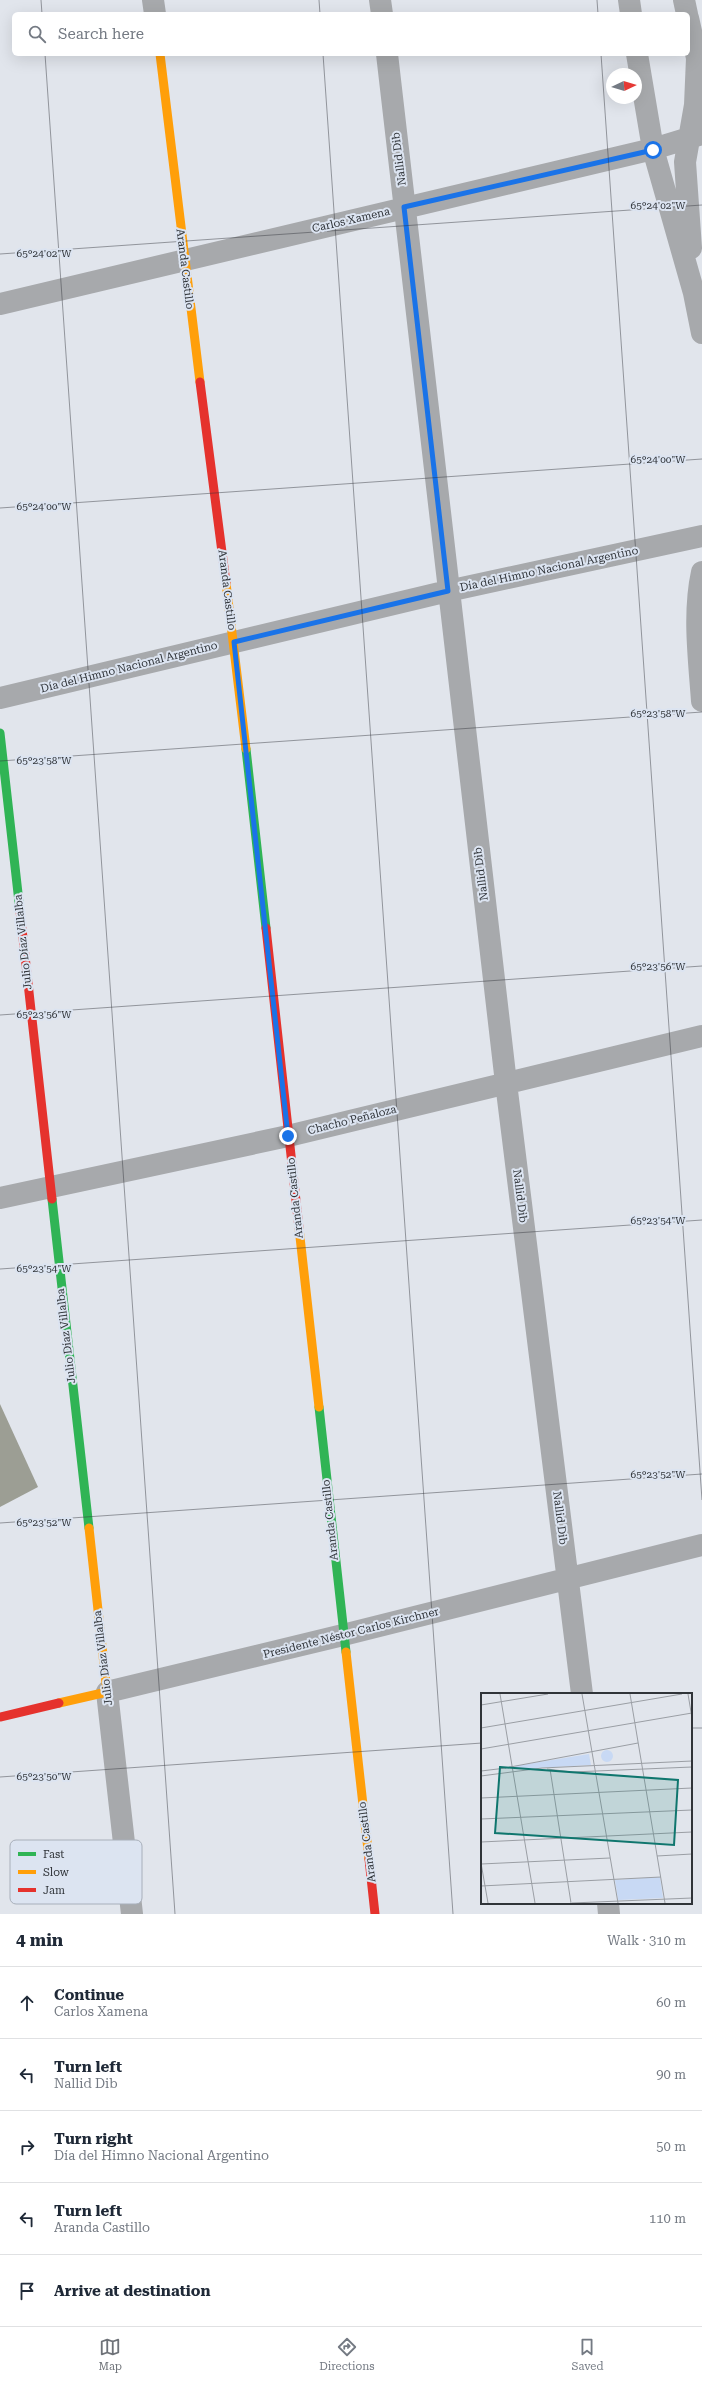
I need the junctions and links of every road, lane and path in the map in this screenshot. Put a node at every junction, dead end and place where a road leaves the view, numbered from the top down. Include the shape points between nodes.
1 (153, 0) edge
2 (380, 0) edge
3 (629, 0) edge
4 (684, 0) edge
5 (155, 12) edge
6 (382, 12) edge
7 (631, 12) edge
8 (687, 12) edge
9 (690, 27) edge
10 (160, 56) edge
11 (387, 56) edge
12 (637, 56) edge
13 (697, 58) junction
14 (702, 79) edge
15 (695, 137) edge
16 (653, 150) junction
17 (404, 207) junction
18 (184, 260) junction
19 (694, 293) junction
20 (0, 304) edge
21 (702, 333) edge
22 (702, 536) edge
23 (702, 572) edge
24 (448, 591) junction
25 (234, 642) junction
26 (0, 698) edge
27 (702, 701) edge
28 (0, 733) edge
29 (702, 1036) edge
30 (506, 1083) junction
31 (288, 1136) junction
32 (49, 1187) junction
33 (0, 1198) edge
34 (702, 1545) edge
35 (568, 1579) junction
36 (343, 1635) junction
37 (107, 1692) junction
38 (582, 1693) edge
39 (0, 1717) edge
40 (124, 1840) edge
41 (131, 1904) edge
42 (608, 1904) edge
43 (132, 1914) edge
44 (375, 1914) edge
45 (609, 1914) edge

1 - 5 street
2 - 6 street
3 - 7 street
4 - 8 street
9 - 13 street
10 - 18 street, Aranda Castillo
11 - 17 street, Nallid Dib
12 - 16 street
13 - 14 street
13 - 15 street
15 - 16 street, Carlos Xamena
15 - 19 street via 685,162
16 - 17 street, Carlos Xamena
16 - 19 street
17 - 18 street, Carlos Xamena
17 - 24 street, Nallid Dib
18 - 20 street, Carlos Xamena
18 - 25 street, Aranda Castillo
19 - 21 street
22 - 24 street, Día del Himno Nacional Argentino
23 - 27 street via 697,624
24 - 25 street, Día del Himno Nacional Argentino
24 - 30 street, Nallid Dib
25 - 26 street, Día del Himno Nacional Argentino
25 - 31 street, Aranda Castillo
28 - 32 street, Julio Díaz Villalba
29 - 30 street, Chacho Peñaloza
30 - 31 street, Chacho Peñaloza
30 - 35 street, Nallid Dib
31 - 32 street, Chacho Peñaloza
31 - 36 street, Aranda Castillo
32 - 33 street, Chacho Peñaloza
32 - 37 street, Julio Díaz Villalba
34 - 35 street, Presidente Néstor Carlos Kirchner
35 - 36 street, Presidente Néstor Carlos Kirchner
35 - 38 street, Nallid Dib
36 - 37 street, Presidente Néstor Carlos Kirchner
36 - 44 street, Aranda Castillo
37 - 39 street, Presidente Néstor Carlos Kirchner
37 - 40 street, Julio Díaz Villalba
41 - 43 street, Julio Díaz Villalba
42 - 45 street

